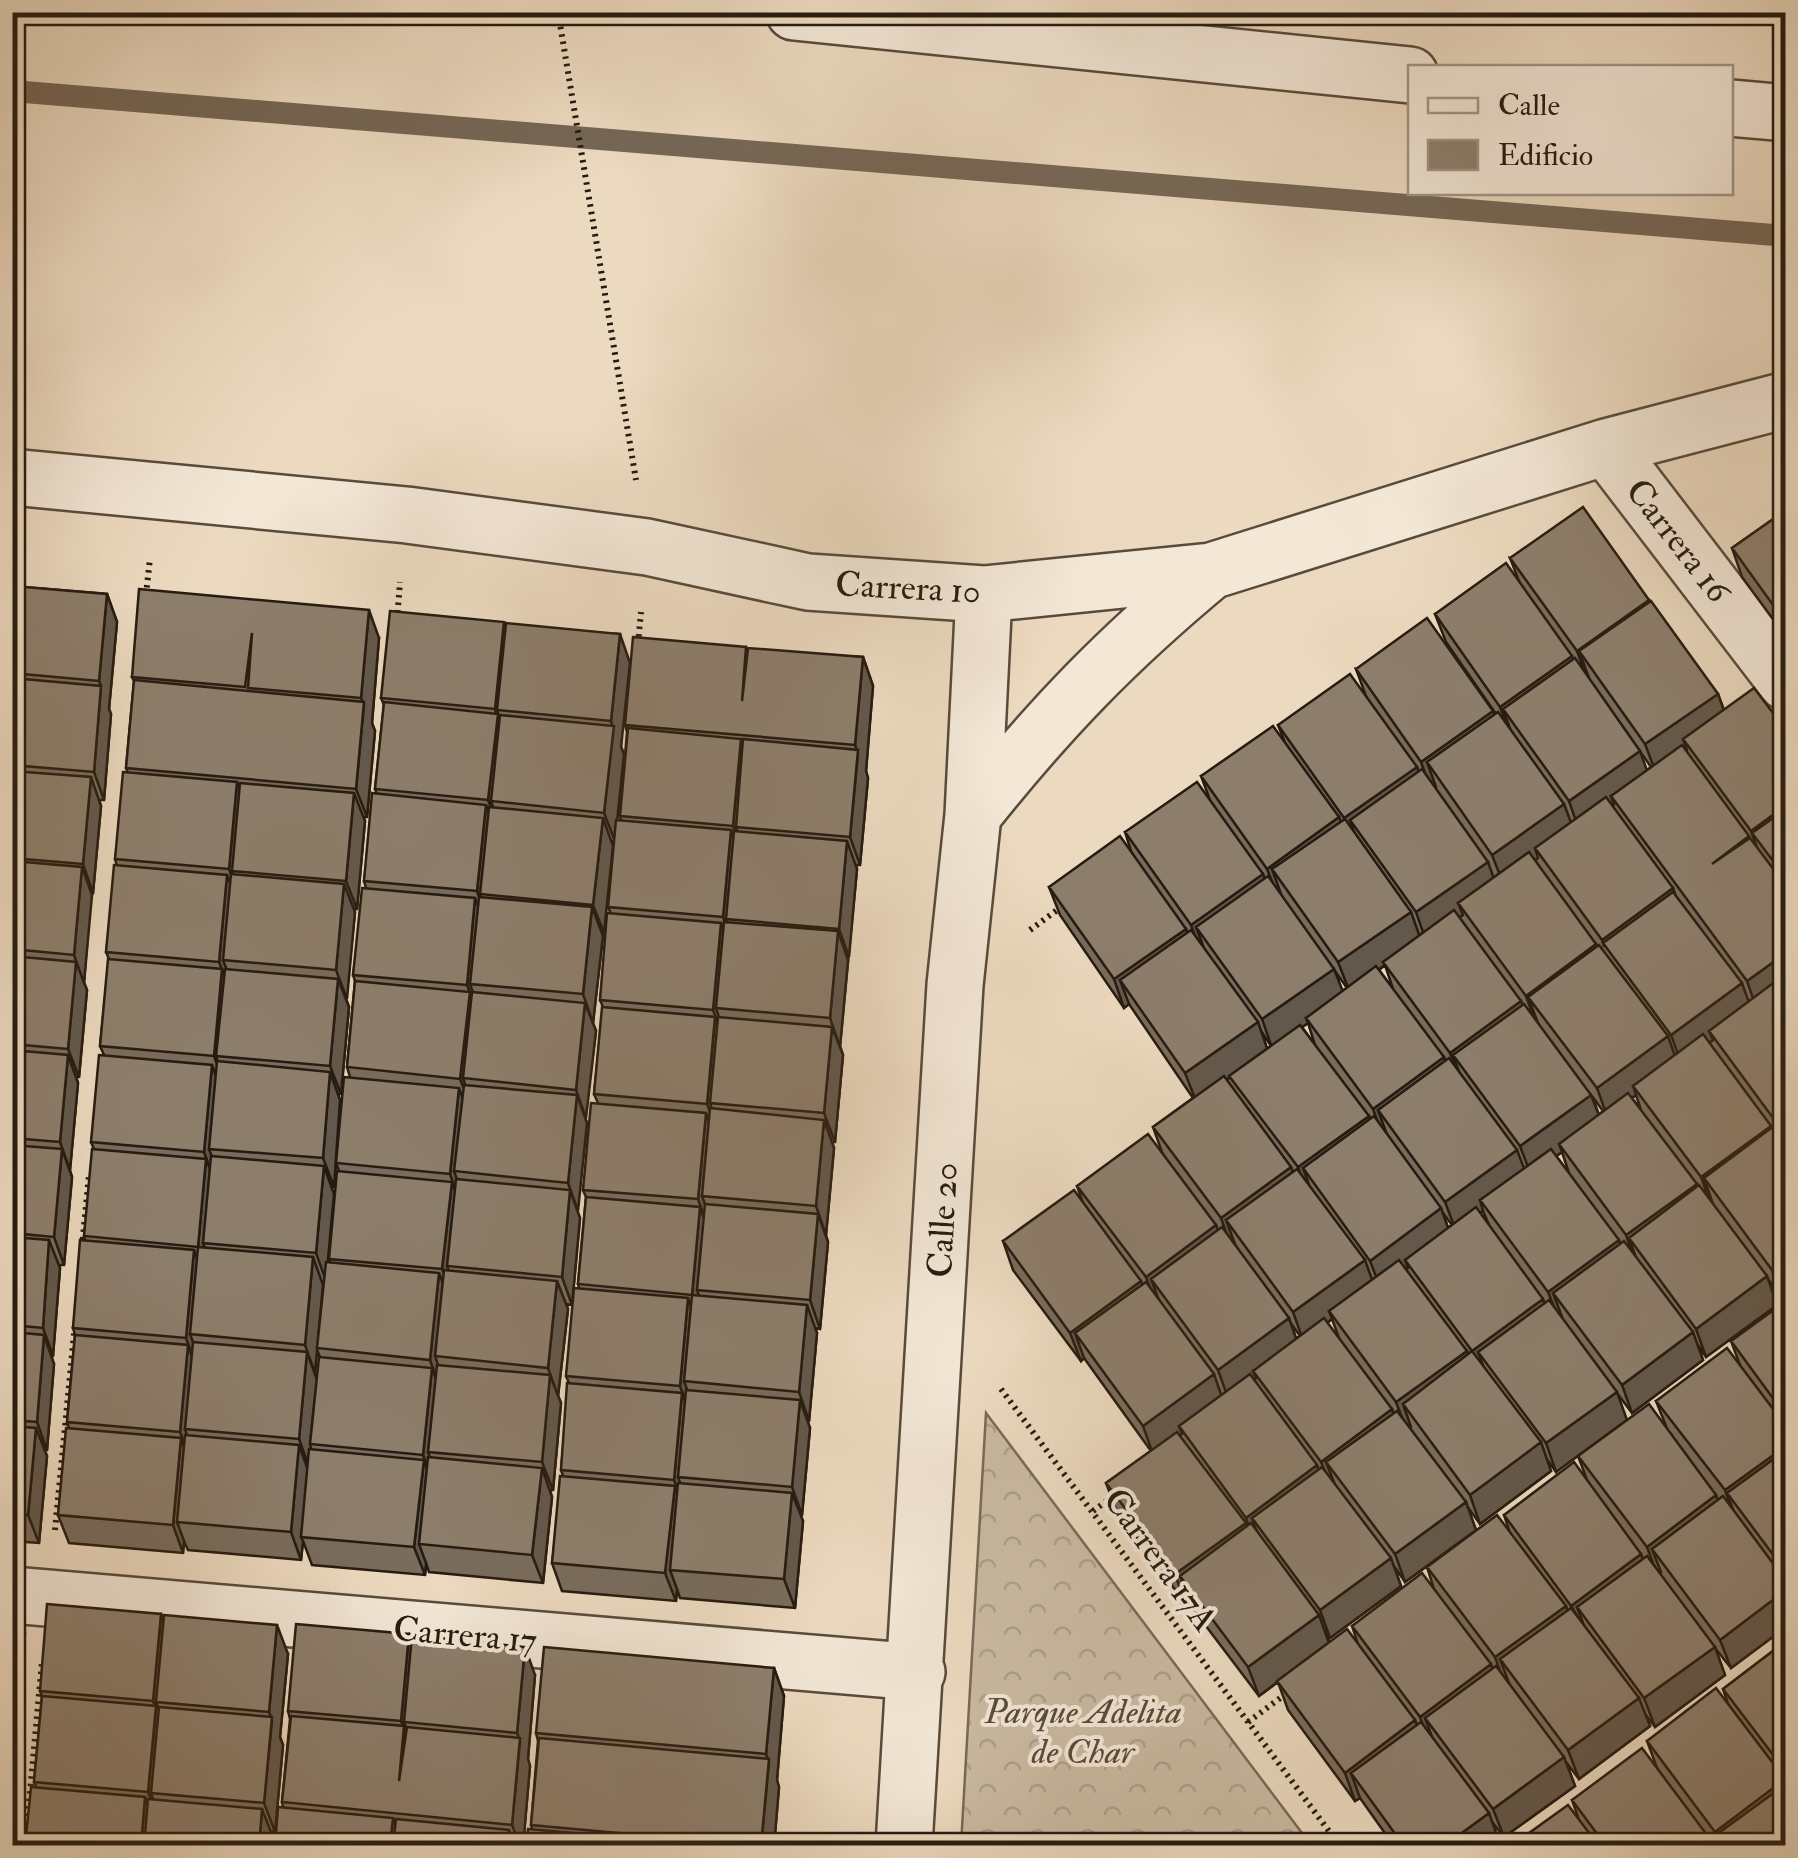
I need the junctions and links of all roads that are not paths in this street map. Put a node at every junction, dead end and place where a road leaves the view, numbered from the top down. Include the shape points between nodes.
1 (794, 12) edge
2 (1408, 75) edge
3 (1733, 108) edge
4 (1786, 113) edge
5 (1786, 400) edge
6 (1606, 447) junction
7 (12, 478) edge
8 (1212, 571) junction
9 (984, 594) junction
10 (1786, 682) edge
11 (972, 815) junction
12 (30, 1597) edge
13 (917, 1672) junction
14 (904, 1846) edge

1 - 2 street
3 - 4 street
5 - 6 street, Carrera 10
6 - 8 street, Carrera 10
6 - 10 street, Carrera 16
7 - 9 street, Carrera 10 via 407,515 647,547 808,582
8 - 9 street, Carrera 10
8 - 11 street via 1123,644
9 - 11 street, Calle 20
11 - 13 street, Calle 20 via 955,984
12 - 13 street, Carrera 17
13 - 14 street, Calle 20

